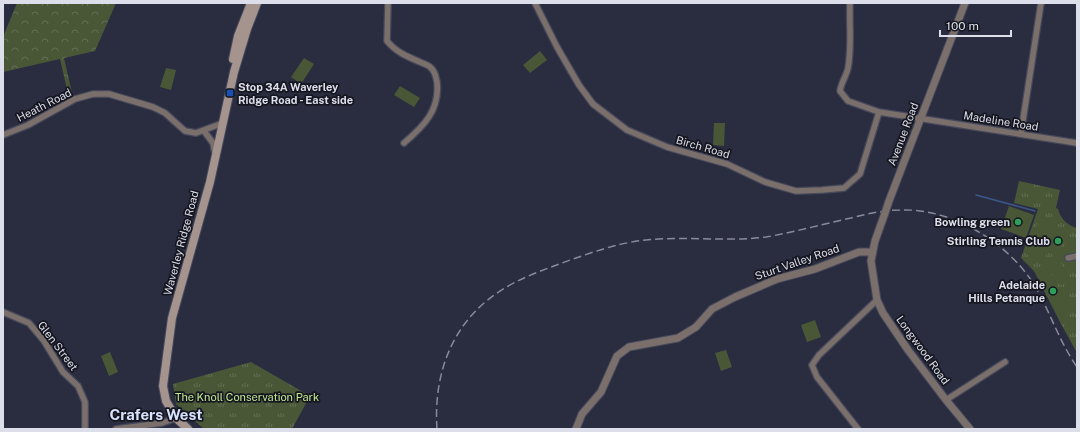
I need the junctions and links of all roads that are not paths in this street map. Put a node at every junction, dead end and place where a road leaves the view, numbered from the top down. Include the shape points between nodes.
1 (251, 3) edge
2 (257, 3) edge
3 (388, 3) edge
4 (535, 3) edge
5 (850, 3) edge
6 (965, 3) edge
7 (1041, 3) edge
8 (234, 72) junction
9 (879, 112) junction
10 (921, 119) junction
11 (223, 124) junction
12 (204, 131) junction
13 (1021, 134) junction
14 (3, 135) edge
15 (404, 143) dead end
16 (1077, 143) edge
17 (215, 154) junction
18 (872, 252) junction
19 (1077, 256) edge
20 (1068, 258) dead end
21 (873, 275) joint
22 (877, 300) junction
23 (3, 312) edge
24 (1005, 362) dead end
25 (946, 400) junction
26 (176, 418) junction
27 (168, 422) junction
28 (85, 429) edge
29 (116, 429) edge
30 (170, 429) edge
31 (188, 429) edge
32 (576, 429) edge
33 (858, 429) edge
34 (970, 429) edge

1 - 8 main road, Waverley Ridge Road via 238,36 233,57
2 - 8 main road, Waverley Ridge Road
3 - 15 street via 387,41 406,56 431,68 436,75 435,105 428,120
4 - 9 street, Birch Road via 579,85 593,104 628,130 667,147 727,164 765,182 796,190 844,188 860,174
5 - 9 street, Madeline Road via 851,48 848,70 840,84 840,92 848,101
6 - 10 street, Avenue Road
7 - 13 street
8 - 11 main road, Waverley Ridge Road
9 - 10 street, Madeline Road
10 - 13 street, Madeline Road
10 - 18 street, Avenue Road, bridge
11 - 12 street, Heath Road
11 - 17 main road, Waverley Ridge Road
12 - 14 street, Heath Road via 186,131 165,113 153,107 110,94 93,94 76,99 28,125
12 - 17 street via 213,143
13 - 16 street, Madeline Road
17 - 26 main road, Waverley Ridge Road via 210,182 172,318 163,386 166,401
18 - 21 street, Avenue Road
18 - 32 street, Sturt Valley Road via 858,252 815,269 777,278 712,309 696,326 678,338 629,347 617,356 600,392 582,414
19 - 20 street
21 - 22 street, Longwood Road
22 - 25 street, Longwood Road via 883,314
22 - 33 street via 819,355 812,365 817,377
23 - 28 street, Glen Street via 29,323 44,341 63,372 78,386 84,402
24 - 25 street
25 - 34 street, Longwood Road
26 - 27 street
26 - 31 main road, Waverley Ridge Road
27 - 29 street
27 - 30 street

